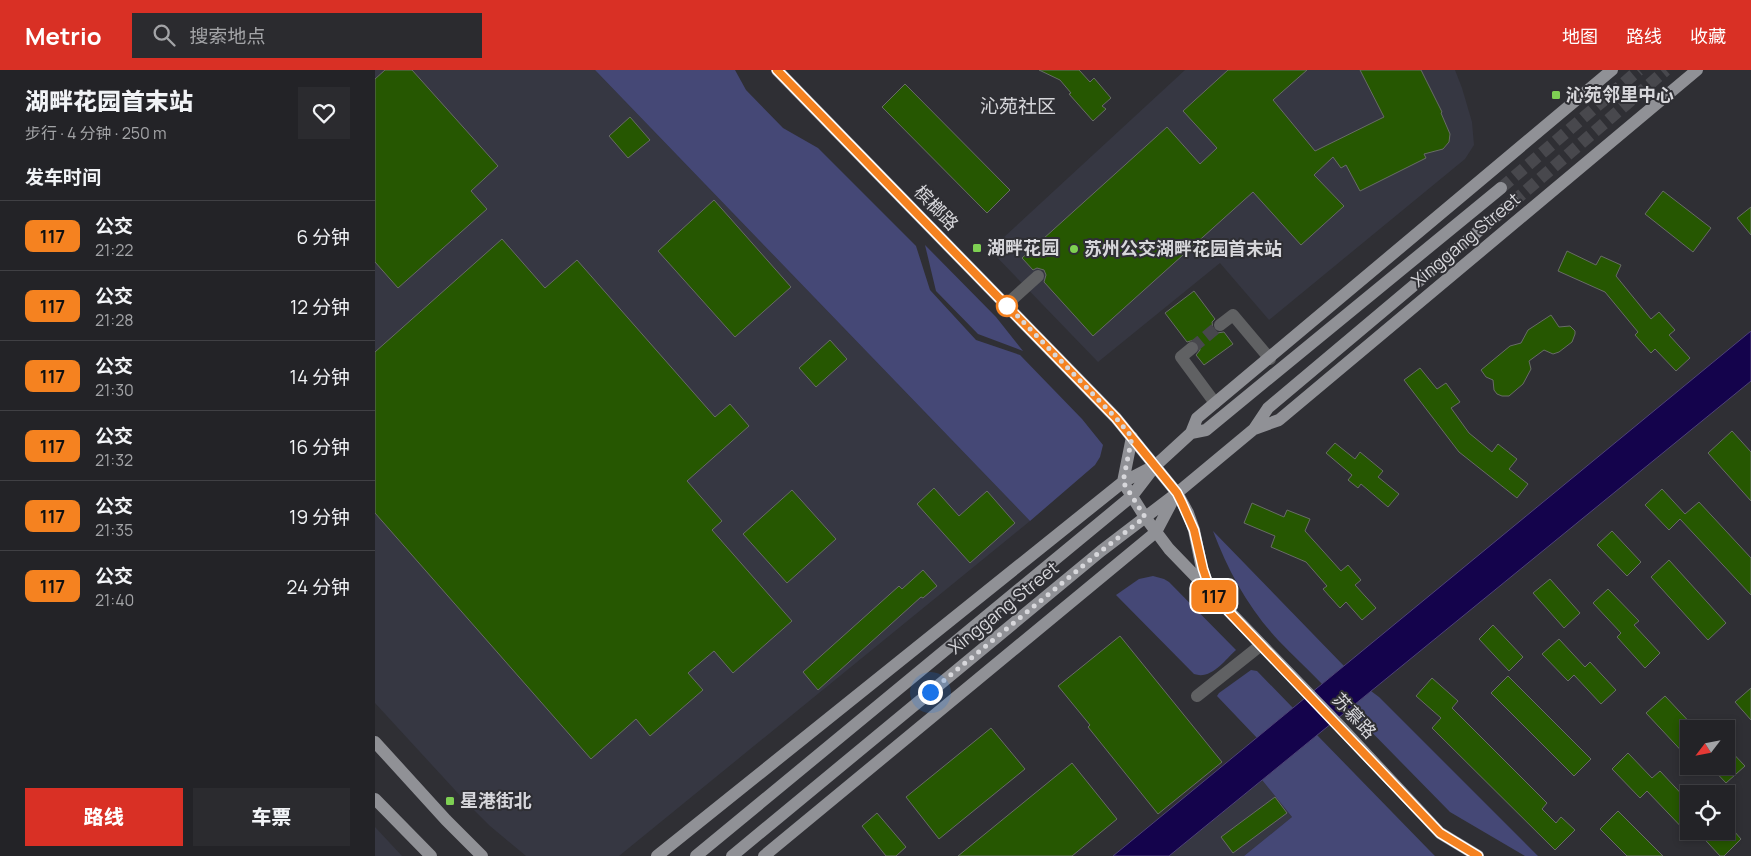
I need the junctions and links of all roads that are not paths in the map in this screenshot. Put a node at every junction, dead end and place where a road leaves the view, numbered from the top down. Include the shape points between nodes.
1 (777, 70) edge
2 (1612, 70) edge
3 (1697, 70) edge
4 (1501, 188) tunnel mouth
5 (1513, 202) tunnel mouth
6 (1038, 276) dead end
7 (1006, 304) junction
8 (1220, 326) tunnel mouth
9 (1191, 348) tunnel mouth
10 (1270, 359) junction
11 (1215, 404) junction
12 (1254, 430) junction
13 (1191, 433) junction
14 (1132, 437) junction
15 (1155, 466) junction
16 (1123, 482) junction
17 (1177, 493) junction
18 (1132, 496) junction
19 (1145, 517) junction
20 (1156, 532) junction
21 (1211, 593) junction
22 (1261, 645) junction
23 (1197, 696) dead end
24 (375, 742) edge
25 (375, 799) edge
26 (431, 856) edge
27 (482, 856) edge
28 (657, 856) edge
29 (696, 856) edge
30 (732, 856) edge
31 (763, 856) edge
32 (1478, 856) edge

1 - 7 main road, 槟榔路
2 - 10 main road, Xinggang Street
3 - 12 main road, Xinggang Street via 1279,420
4 - 13 main road, Xinggang Street via 1207,430
5 - 12 main road, Xinggang Street via 1268,408
6 - 7 lane
7 - 14 main road, 槟榔路
8 - 10 lane via 1233,315
9 - 11 lane via 1181,357
10 - 11 main road, Xinggang Street
11 - 13 main road, Xinggang Street via 1197,418
12 - 17 main road, Xinggang Street
13 - 15 main road, Xinggang Street
14 - 15 main road, 苏慕路
14 - 16 main road
15 - 16 main road
15 - 17 main road, 苏慕路
15 - 18 main road, Xinggang Street
16 - 18 main road, 苏慕路
16 - 28 main road
17 - 19 main road, Xinggang Street
17 - 20 main road
17 - 21 main road, 苏慕路 via 1194,530
18 - 19 main road, 苏慕路
18 - 29 main road, Xinggang Street
19 - 20 main road, 苏慕路
19 - 30 main road, Xinggang Street
20 - 21 main road, 苏慕路
20 - 31 main road
21 - 22 main road, 苏慕路
22 - 23 lane
22 - 32 main road, 苏慕路 via 1440,833
24 - 27 main road
25 - 26 main road

